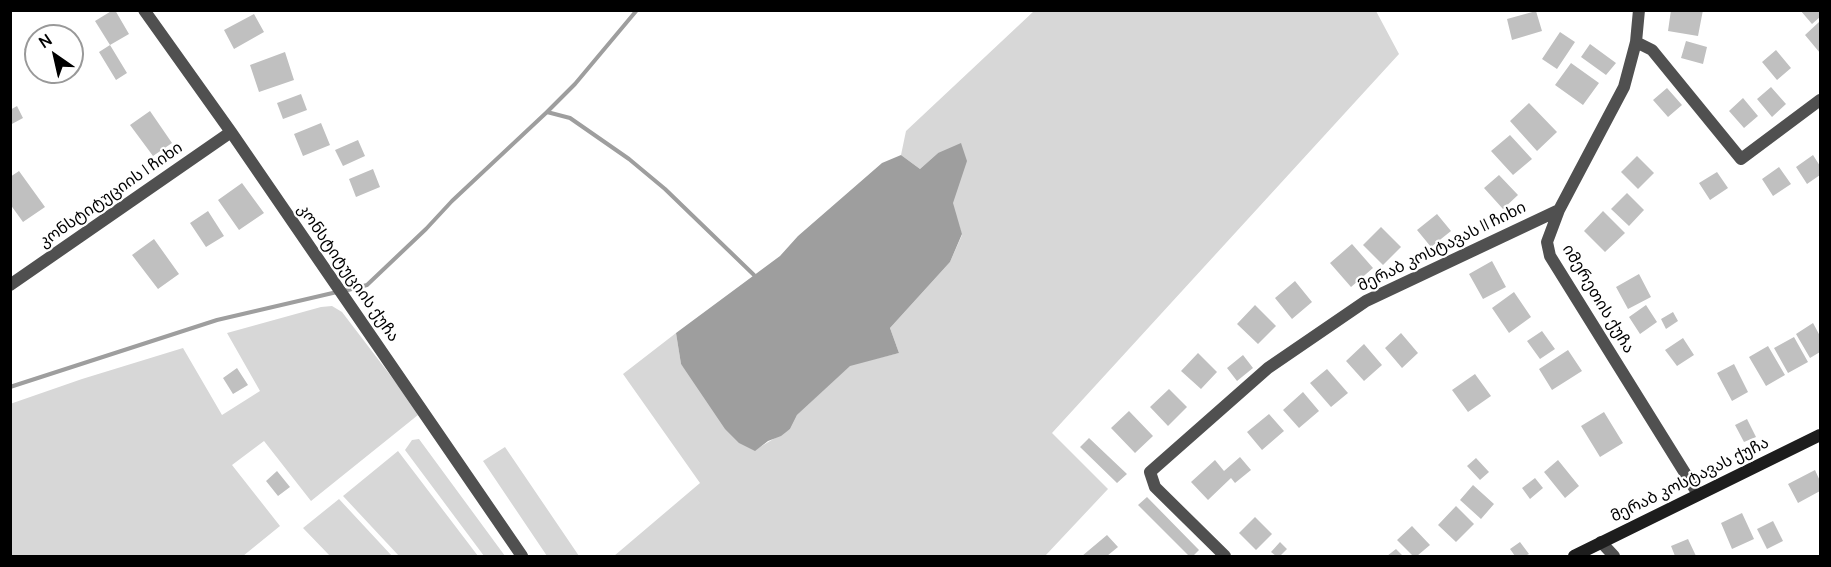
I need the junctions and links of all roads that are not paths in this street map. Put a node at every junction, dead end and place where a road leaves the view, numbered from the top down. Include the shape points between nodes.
1 (144, 10) edge
2 (1639, 10) edge
3 (1636, 42) junction
4 (1821, 100) edge
5 (231, 132) junction
6 (1559, 210) junction
7 (10, 285) edge
8 (1821, 435) edge
9 (1698, 494) junction
10 (1601, 542) junction
11 (522, 556) edge
12 (1224, 556) edge
13 (1574, 556) edge
14 (1614, 556) edge

1 - 5 street, კონსტიტუციის ქუჩა
2 - 3 street, იმერეთის ქუჩა
3 - 4 street via 1652,50 1741,159
3 - 6 street, იმერეთის ქუჩა via 1624,87
5 - 7 street, კონსტიტუციის I ჩიხი
5 - 11 street, კონსტიტუციის ქუჩა
6 - 9 street, იმერეთის ქუჩა via 1547,242 1551,256
6 - 12 street, მერაბ კოსტავას II ჩიხი via 1366,301 1268,368 1150,472 1155,487
8 - 9 main road, მერაბ კოსტავას ქუჩა
9 - 10 main road, მერაბ კოსტავას ქუჩა
10 - 13 main road, მერაბ კოსტავას ქუჩა
10 - 14 street

